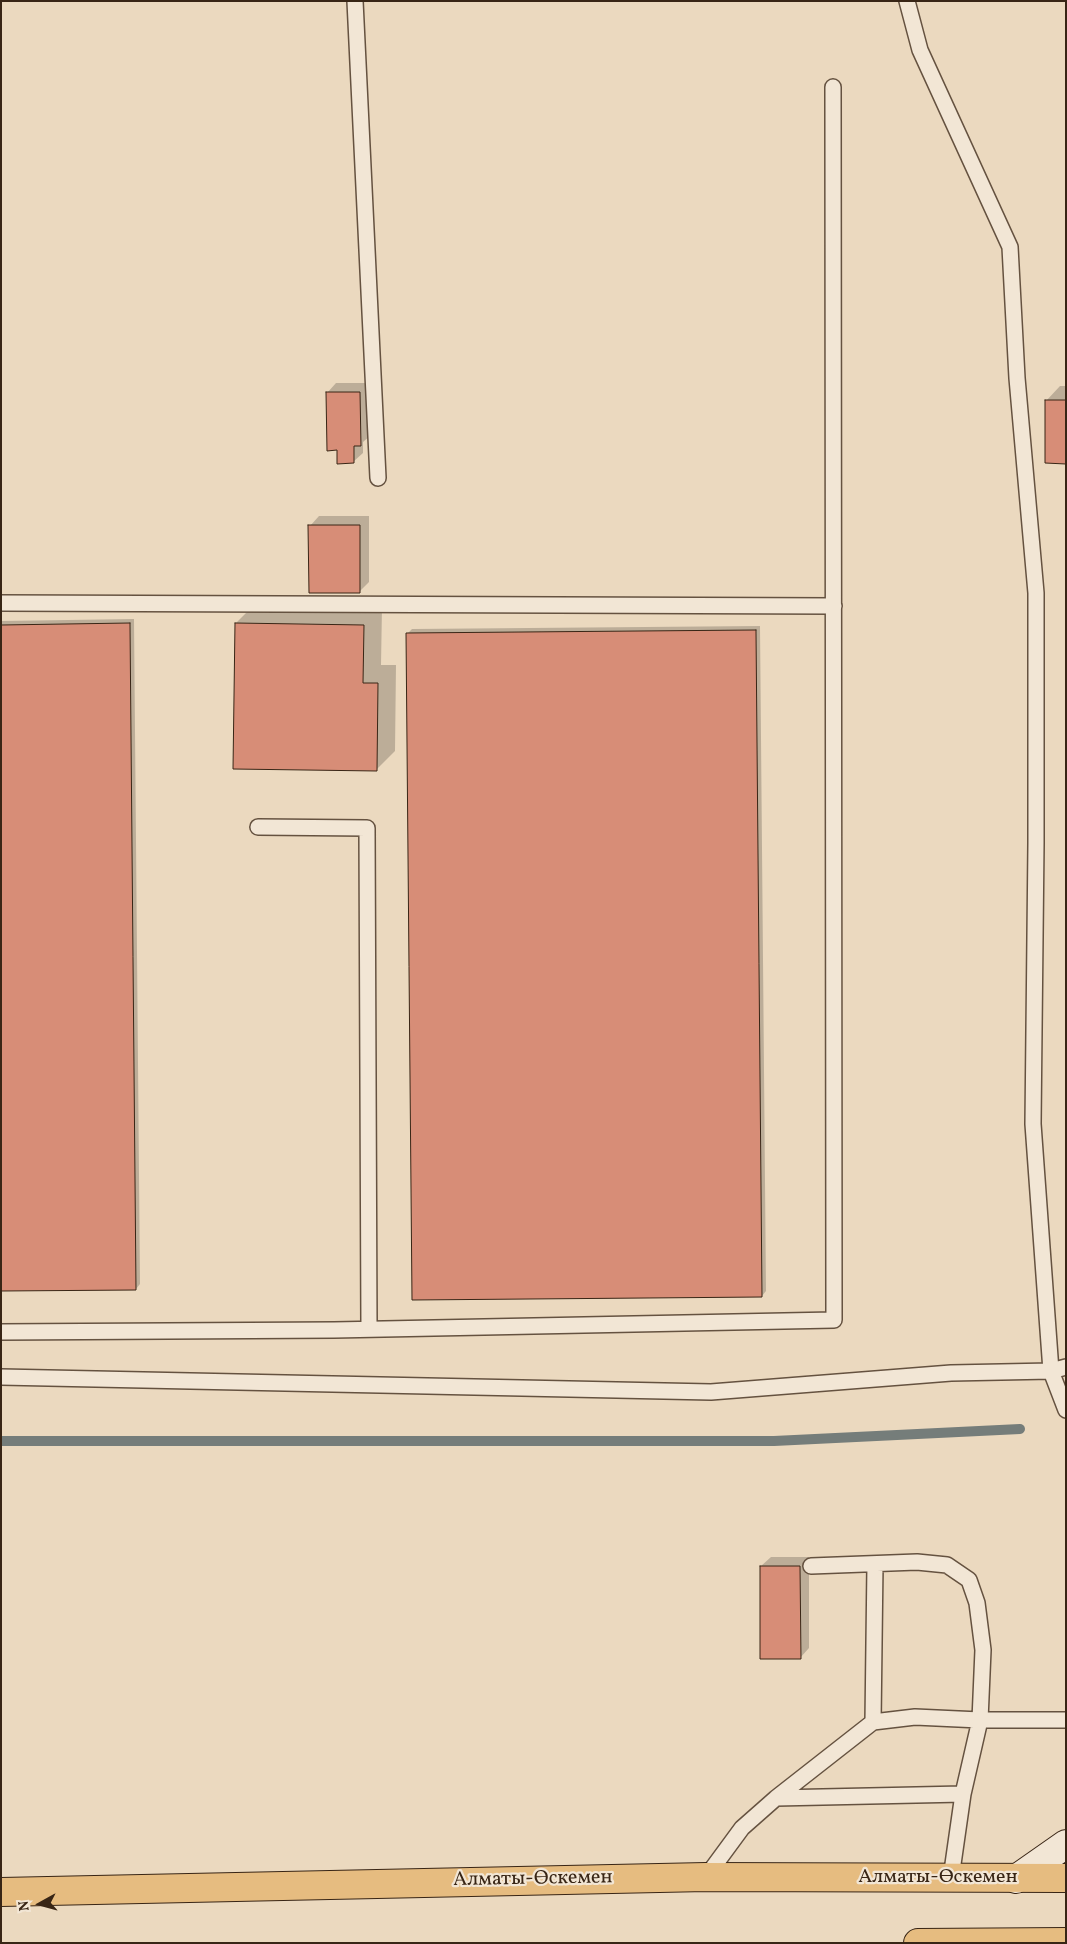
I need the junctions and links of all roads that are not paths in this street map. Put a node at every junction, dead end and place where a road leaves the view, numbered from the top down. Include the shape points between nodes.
1 (355, 1) edge
2 (907, 1) edge
3 (833, 87) dead end
4 (378, 478) dead end
5 (1, 603) edge
6 (834, 606) junction
7 (258, 827) dead end
8 (369, 1329) junction
9 (1, 1332) edge
10 (1058, 1369) edge
11 (1, 1376) edge
12 (1066, 1410) edge
13 (875, 1564) junction
14 (811, 1566) dead end
15 (980, 1720) junction
16 (1066, 1720) edge
17 (873, 1722) junction
18 (963, 1794) junction
19 (776, 1798) junction
20 (1066, 1844) edge
21 (706, 1877) junction
22 (951, 1878) junction
23 (1066, 1878) edge
24 (1016, 1879) junction
25 (1, 1892) edge
26 (1066, 1942) edge
27 (918, 1943) edge

1 - 4 lane
2 - 10 lane via 920,50 1010,247 1017,378 1036,593 1033,1124
3 - 6 lane
5 - 6 lane
6 - 8 lane via 834,1320
7 - 8 lane via 367,828
8 - 9 lane
10 - 11 lane via 951,1373 711,1392
10 - 12 lane
13 - 14 lane
13 - 15 lane via 917,1562 947,1565 969,1580 977,1603 983,1650
13 - 17 lane
15 - 16 lane
15 - 17 lane via 915,1717
15 - 18 lane
17 - 19 lane
18 - 19 lane
18 - 22 lane
19 - 21 lane via 742,1828
20 - 24 main road
21 - 22 highway, Алматы-Өскемен
21 - 25 highway, Алматы-Өскемен
22 - 24 highway, Алматы-Өскемен
23 - 24 highway, Алматы-Өскемен
26 - 27 highway

